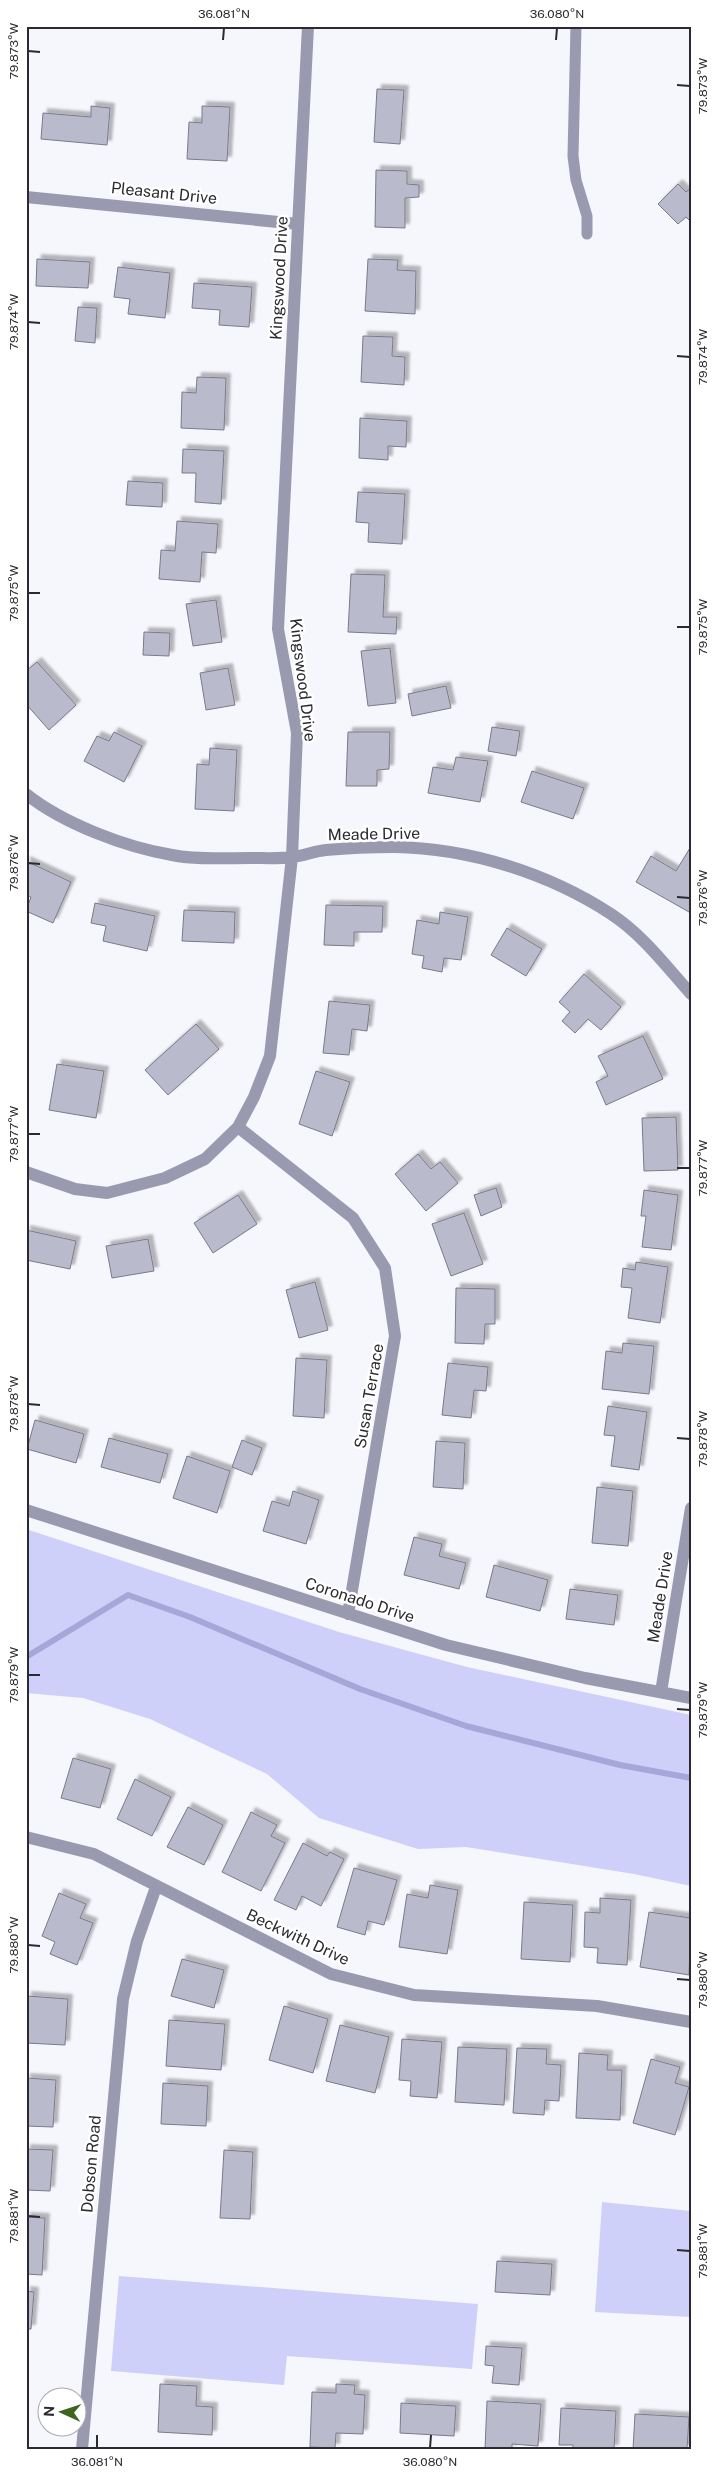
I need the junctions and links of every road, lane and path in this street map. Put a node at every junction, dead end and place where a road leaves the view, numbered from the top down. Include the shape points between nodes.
1 (308, 26) edge
2 (576, 26) edge
3 (26, 197) edge
4 (298, 224) junction
5 (587, 234) dead end
6 (26, 794) edge
7 (292, 858) junction
8 (691, 994) edge
9 (238, 1127) junction
10 (26, 1172) edge
11 (691, 1508) edge
12 (26, 1510) edge
13 (348, 1614) junction
14 (661, 1692) junction
15 (691, 1698) edge
16 (26, 1837) edge
17 (156, 1887) junction
18 (691, 2022) edge
19 (82, 2449) edge

1 - 4 street, Kingswood Drive
2 - 5 lane via 574,156 576,180 587,216
3 - 4 street, Pleasant Drive
4 - 7 street, Kingswood Drive via 278,630 296,733
6 - 7 street, Meade Drive via 41,806 77,824 124,842 172,855
7 - 8 street, Meade Drive via 324,850 394,847 483,858 573,893 612,915 649,946
7 - 9 street, Kingswood Drive via 270,1056
9 - 10 street, Kingswood Drive via 205,1160 165,1178 107,1193 75,1189
9 - 13 street, Susan Terrace via 353,1218 386,1268 395,1336
11 - 14 street, Meade Drive
12 - 13 street, Coronado Drive
13 - 14 street, Coronado Drive via 446,1644 585,1678
14 - 15 street, Coronado Drive
16 - 17 street, Beckwith Drive via 94,1854
17 - 18 street, Beckwith Drive via 331,1974 414,1995 597,2006
17 - 19 street, Dobson Road via 122,1999

